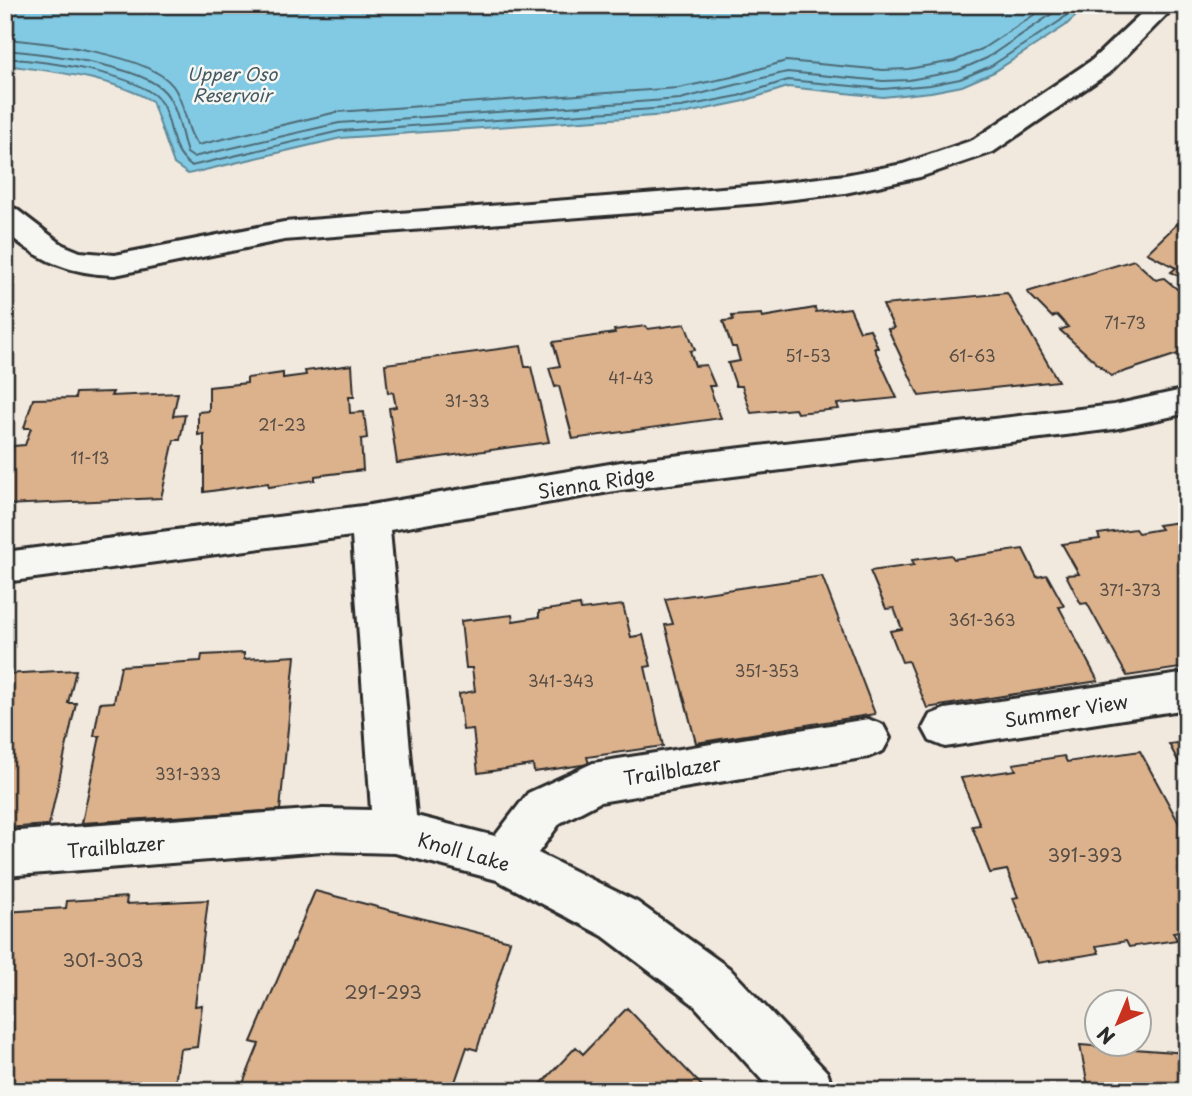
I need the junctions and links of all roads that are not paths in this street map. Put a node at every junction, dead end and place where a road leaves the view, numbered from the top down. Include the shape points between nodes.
1 (1164, 5) edge
2 (5, 215) edge
3 (1187, 401) edge
4 (370, 519) junction
5 (5, 567) edge
6 (1187, 691) edge
7 (945, 728) dead end
8 (868, 738) dead end
9 (395, 832) junction
10 (5, 854) edge
11 (505, 860) junction
12 (808, 1091) edge

1 - 2 street via 1101,66 983,146 910,172 845,184 284,231 165,259 110,265 51,252
3 - 4 street, Sienna Ridge via 1114,417 621,477
4 - 5 street, Sienna Ridge
4 - 9 street, Knoll Lake
6 - 7 street, Summer View
8 - 11 street, Trailblazer via 593,783 544,808
9 - 10 street, Trailblazer via 323,830
9 - 11 street, Knoll Lake
11 - 12 street, Knoll Lake via 620,919 711,986

